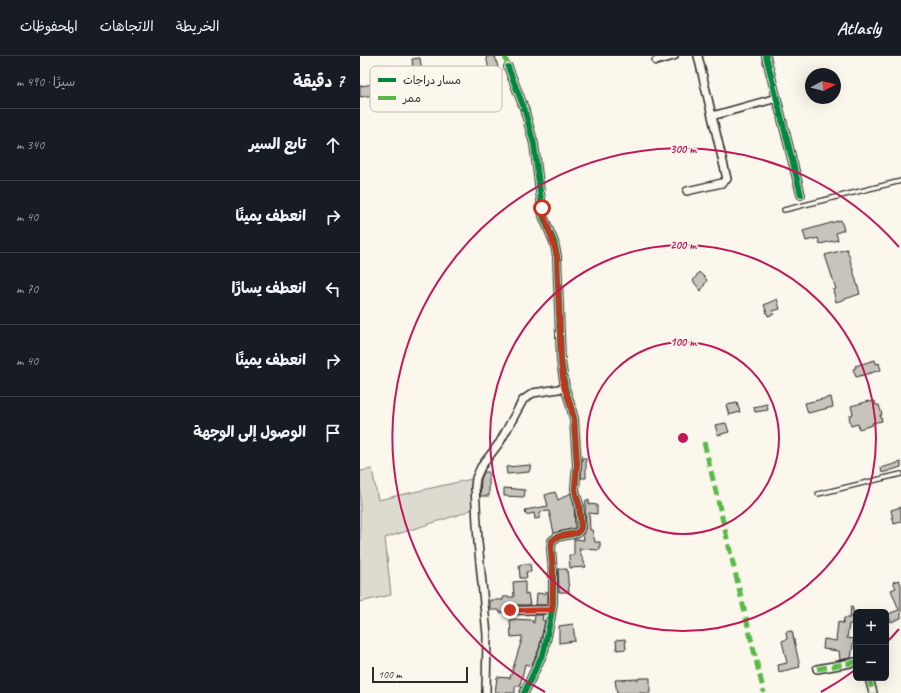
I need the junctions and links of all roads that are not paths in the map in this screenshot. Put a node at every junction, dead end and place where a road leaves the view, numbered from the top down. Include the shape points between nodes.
1 (674, 56) edge
2 (698, 56) edge
3 (766, 56) edge
4 (656, 61) dead end
5 (508, 67) dead end
6 (777, 98) junction
7 (712, 116) junction
8 (901, 181) edge
9 (688, 191) dead end
10 (801, 195) dead end
11 (784, 210) dead end
12 (564, 388) junction
13 (901, 474) edge
14 (818, 494) dead end
15 (510, 610) dead end
16 (552, 610) junction
17 (853, 663) edge
18 (817, 669) dead end
19 (870, 681) edge
20 (486, 693) edge
21 (524, 693) edge
22 (873, 693) edge

1 - 4 street
2 - 7 street
3 - 6 street
5 - 12 street via 524,108 534,144 542,208 557,256
6 - 7 street
6 - 10 street
7 - 9 street via 726,181
8 - 11 lane
12 - 16 street via 574,419 577,465 575,489 581,526 576,533 557,537 552,541
12 - 20 street via 532,393 523,400 476,478 478,542 487,635
13 - 14 lane
15 - 16 street
16 - 21 street via 544,651
17 - 18 street
19 - 22 street

